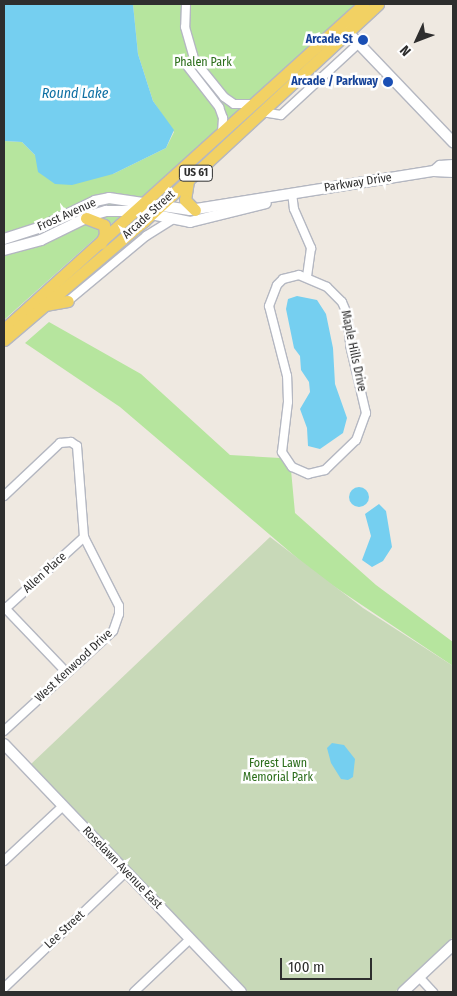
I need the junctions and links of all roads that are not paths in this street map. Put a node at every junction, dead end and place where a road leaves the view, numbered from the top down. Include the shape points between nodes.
1 (186, 4) edge
2 (364, 4) edge
3 (378, 4) edge
4 (345, 29) junction
5 (359, 43) junction
6 (195, 61) junction
7 (213, 84) junction
8 (206, 90) junction
9 (221, 94) junction
10 (214, 100) junction
11 (258, 108) junction
12 (221, 135) junction
13 (449, 138) edge
14 (453, 146) edge
15 (453, 165) edge
16 (434, 171) junction
17 (453, 172) edge
18 (189, 180) junction
19 (287, 194) junction
20 (146, 202) junction
21 (160, 206) junction
22 (195, 210) junction
23 (136, 211) junction
24 (150, 215) junction
25 (86, 218) junction
26 (172, 220) junction
27 (4, 239) edge
28 (101, 242) junction
29 (4, 250) edge
30 (308, 276) junction
31 (68, 301) joint
32 (39, 306) junction
33 (4, 330) edge
34 (4, 340) edge
35 (4, 496) edge
36 (84, 538) junction
37 (5, 608) edge
38 (67, 674) junction
39 (4, 732) edge
40 (4, 744) edge
41 (62, 806) junction
42 (4, 861) edge
43 (126, 872) junction
44 (190, 939) junction
45 (453, 945) edge
46 (419, 977) junction
47 (4, 988) edge
48 (134, 992) edge
49 (240, 992) edge
50 (403, 992) edge
51 (433, 992) edge

1 - 6 street via 185,27
2 - 4 main road, Arcade Street / US 61
3 - 4 main road, Arcade Street / US 61
4 - 5 street
4 - 11 main road, Arcade Street / US 61
5 - 11 street via 281,115
5 - 13 street
6 - 7 street
6 - 8 street via 188,67
7 - 8 street
7 - 9 street
8 - 10 street
9 - 10 street
9 - 11 street via 234,104
10 - 12 street via 223,118
11 - 12 main road, Arcade Street / US 61
11 - 18 main road, Arcade Street / US 61
12 - 20 main road, Arcade Street / US 61
13 - 14 street
15 - 16 street, Parkway Drive via 440,166
16 - 17 street, Parkway Drive
16 - 19 street, Parkway Drive
18 - 21 main road, Arcade Street / US 61
18 - 22 main road via 185,200
19 - 22 street, Parkway Drive
19 - 26 street, Parkway Drive via 276,201 208,218
19 - 30 street via 311,248
20 - 21 street, Frost Avenue
20 - 23 main road, Arcade Street / US 61
20 - 27 street, Frost Avenue via 109,198 95,201 42,227
21 - 22 street, Parkway Drive
21 - 24 main road, Arcade Street / US 61
23 - 24 street, Frost Avenue
23 - 25 street, Frost Avenue via 106,211
23 - 28 main road, Arcade Street / US 61
24 - 26 street, Parkway Drive
24 - 32 main road, Arcade Street / US 61
25 - 28 main road via 104,225 105,234
25 - 29 street, Frost Avenue via 41,240
26 - 31 street via 146,236
28 - 32 main road, Arcade Street / US 61
30 - 30 street, Maple Hills Drive via 283,279 273,291 269,306 287,376 288,402 282,452 292,467 308,474 325,470 356,440 366,413 350,345 347,314 334,293
31 - 32 main road
32 - 33 main road, Arcade Street / US 61
32 - 34 main road, Arcade Street / US 61
35 - 36 street via 60,443 73,443 80,454
36 - 37 street, Allen Place
36 - 38 street, West Kenwood Drive via 120,606 120,614 113,631
37 - 38 street
38 - 39 street, West Kenwood Drive
40 - 41 street, Roselawn Avenue East
41 - 42 street
41 - 43 street, Roselawn Avenue East
43 - 44 street, Roselawn Avenue East
43 - 47 street, Lee Street
44 - 48 street
44 - 49 street, Roselawn Avenue East
45 - 46 street
46 - 50 street
46 - 51 street

